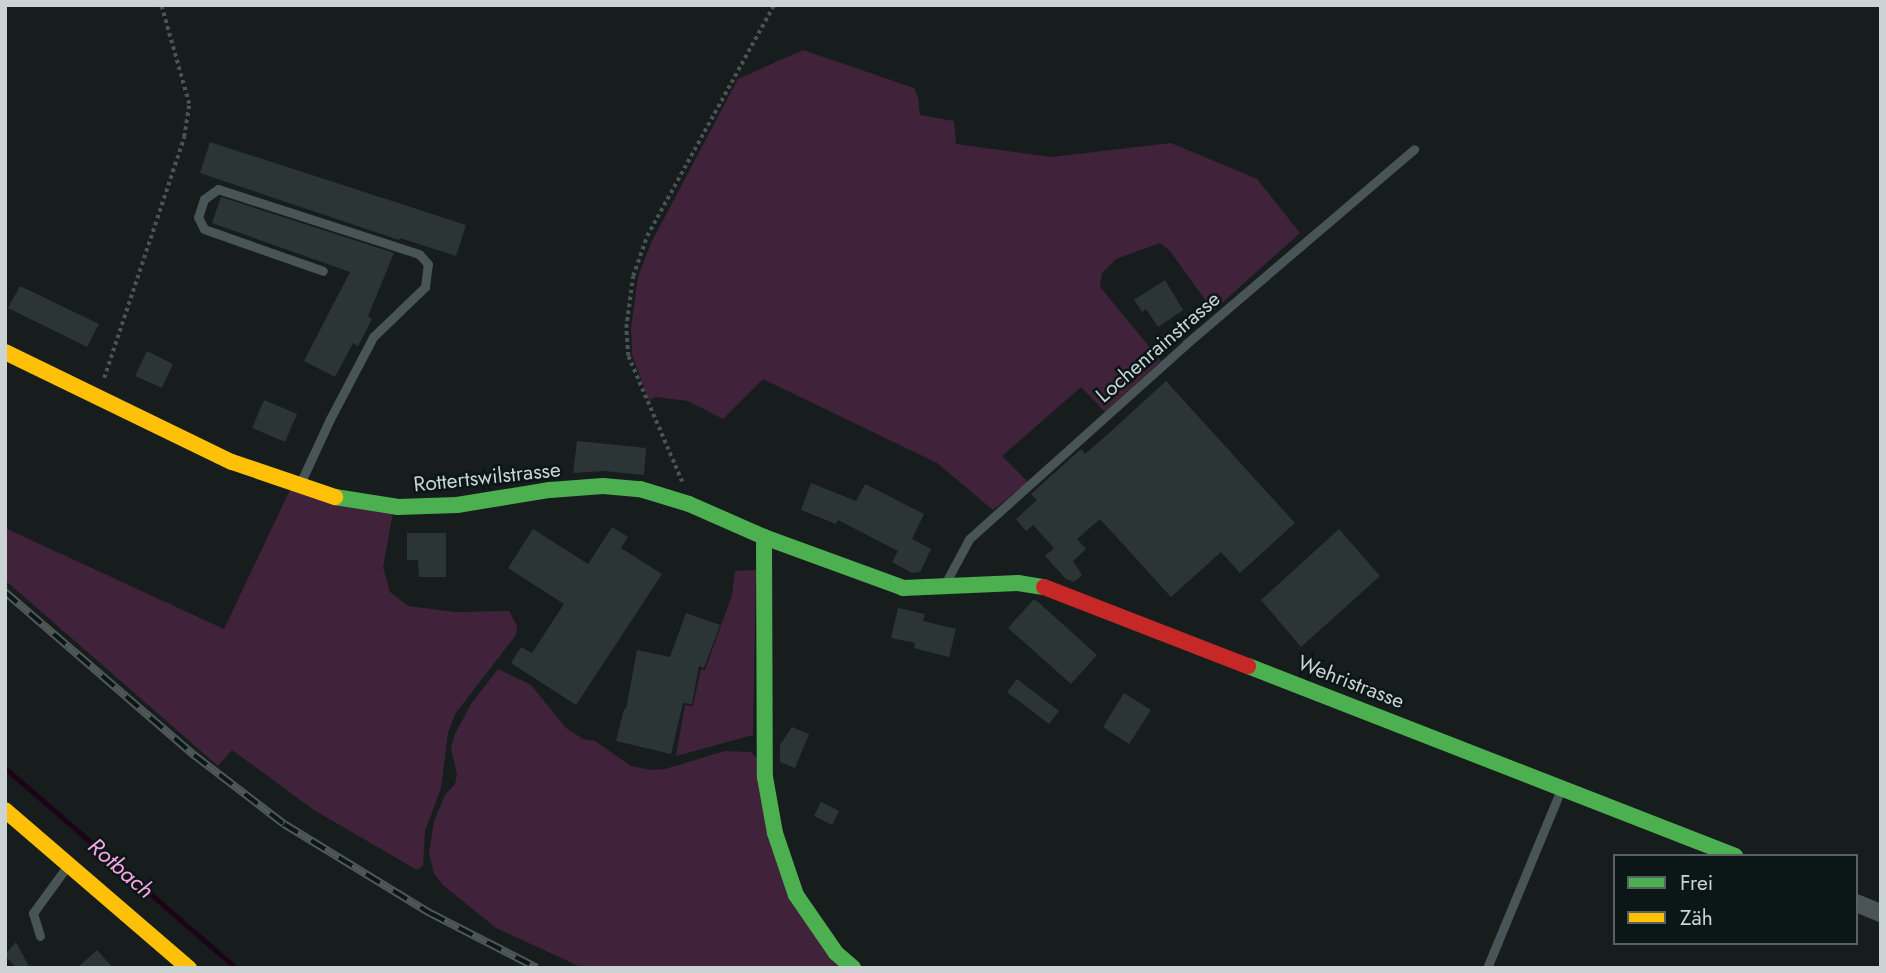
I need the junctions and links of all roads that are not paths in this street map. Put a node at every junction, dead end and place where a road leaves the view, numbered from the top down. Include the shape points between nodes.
1 (1414, 149) dead end
2 (323, 271) dead end
3 (5, 352) edge
4 (299, 487) junction
5 (764, 537) junction
6 (944, 586) junction
7 (1562, 788) junction
8 (5, 810) edge
9 (1730, 854) edge
10 (69, 864) junction
11 (1858, 904) edge
12 (1881, 913) edge
13 (40, 936) dead end
14 (189, 968) edge
15 (853, 968) edge
16 (1487, 968) edge

1 - 6 lane, Lochenrainstrasse via 1186,344 969,539
2 - 4 lane via 204,229 198,217 204,199 218,189 419,254 428,264 425,287 373,337
3 - 4 street, Rottertswilstrasse via 232,462
4 - 5 street, Rottertswilstrasse via 398,507 457,505 603,486 640,489 689,504
5 - 6 street, Rottertswilstrasse via 903,588
5 - 15 street via 765,777 775,833 796,895 836,953
6 - 7 street, Wehristrasse via 1018,583 1045,587
7 - 9 street, Wehristrasse
7 - 16 lane
8 - 10 street
10 - 13 lane via 33,913
10 - 14 street
11 - 12 street

